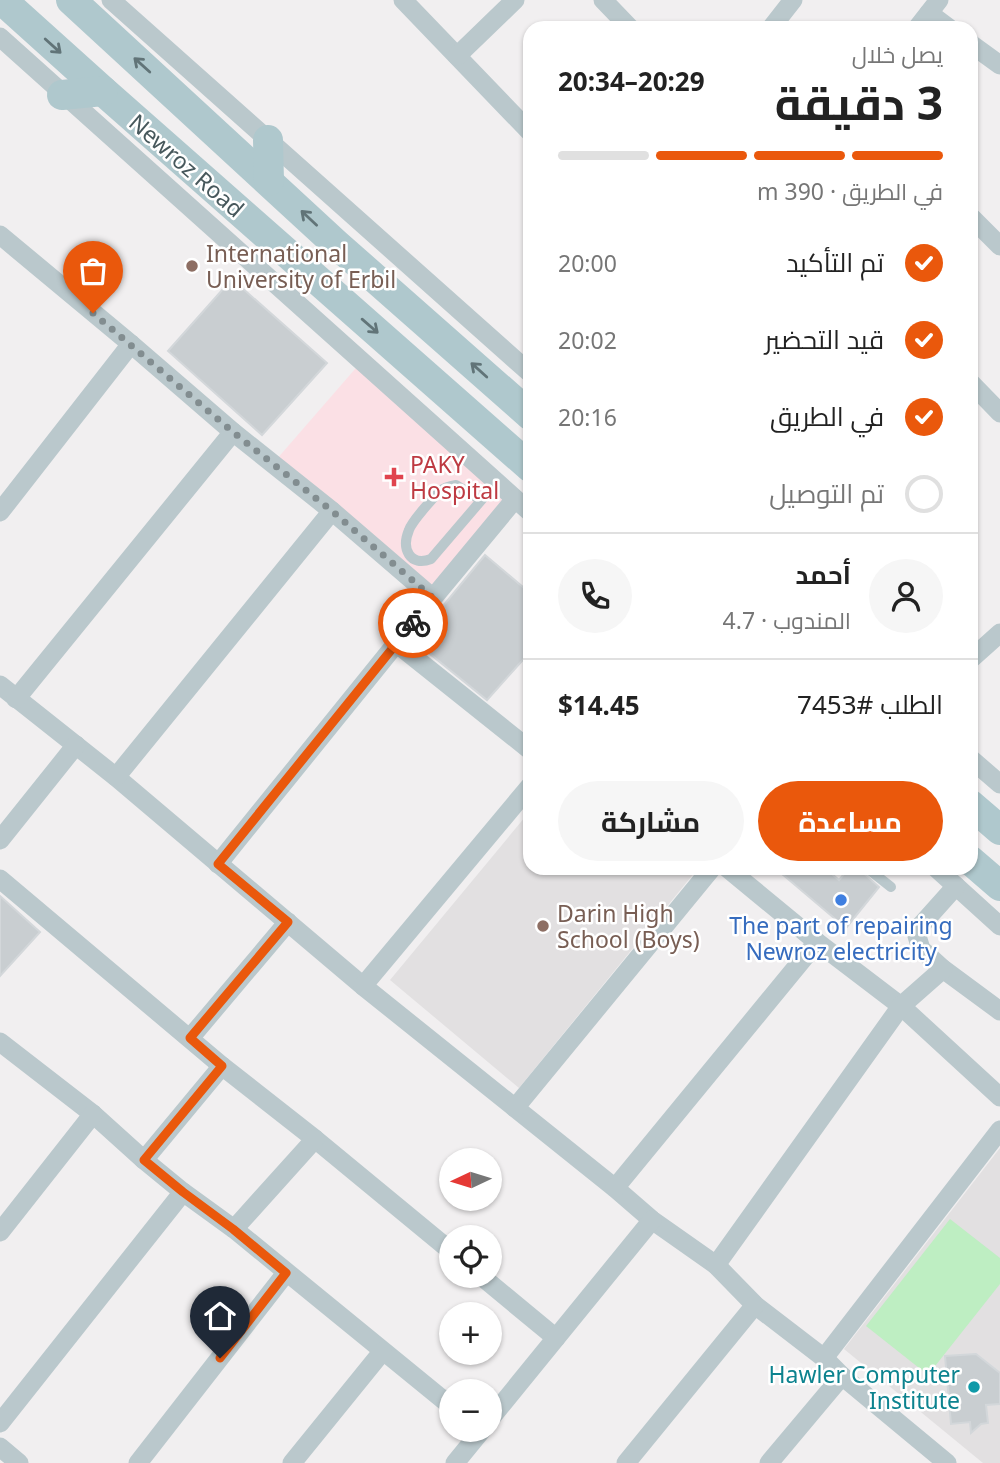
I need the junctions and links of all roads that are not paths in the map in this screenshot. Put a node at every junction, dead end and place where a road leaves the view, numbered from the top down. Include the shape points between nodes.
1 (2, 0) edge
2 (71, 0) edge
3 (111, 0) edge
4 (403, 0) edge
5 (515, 0) edge
6 (603, 0) edge
7 (783, 4) edge
8 (623, 21) edge
9 (774, 21) edge
10 (0, 37) edge
11 (978, 49) edge
12 (457, 56) junction
13 (1000, 65) edge
14 (103, 91) junction
15 (62, 95) junction
16 (523, 125) edge
17 (268, 140) junction
18 (269, 181) junction
19 (978, 224) edge
20 (0, 235) edge
21 (336, 244) junction
22 (1000, 246) edge
23 (360, 264) junction
24 (305, 270) junction
25 (335, 296) junction
26 (131, 344) junction
27 (523, 367) edge
28 (978, 390) edge
29 (523, 409) edge
30 (1000, 413) edge
31 (233, 432) junction
32 (523, 460) edge
33 (523, 463) edge
34 (496, 483) junction
35 (515, 499) junction
36 (481, 500) junction
37 (523, 506) edge
38 (332, 511) junction
39 (0, 512) edge
40 (433, 598) junction
41 (1000, 633) edge
42 (397, 643) junction
43 (978, 653) edge
44 (0, 685) edge
45 (16, 699) junction
46 (523, 744) edge
47 (76, 745) junction
48 (978, 765) edge
49 (116, 777) junction
50 (1000, 784) edge
51 (523, 794) edge
52 (978, 811) edge
53 (1000, 830) edge
54 (0, 840) edge
55 (218, 864) junction
56 (978, 867) edge
57 (706, 875) edge
58 (736, 875) edge
59 (876, 875) edge
60 (943, 875) edge
61 (0, 879) edge
62 (1000, 886) edge
63 (891, 887) dead end
64 (956, 887) junction
65 (288, 922) junction
66 (1000, 926) edge
67 (817, 942) junction
68 (943, 969) junction
69 (363, 986) junction
70 (901, 1006) junction
71 (1000, 1011) edge
72 (190, 1038) junction
73 (1, 1044) edge
74 (222, 1066) junction
75 (1000, 1097) edge
76 (516, 1108) junction
77 (93, 1115) junction
78 (1000, 1130) edge
79 (315, 1139) junction
80 (144, 1160) junction
81 (615, 1188) junction
82 (183, 1192) junction
83 (652, 1220) junction
84 (233, 1229) junction
85 (0, 1232) edge
86 (439, 1241) edge
87 (716, 1265) junction
88 (286, 1273) junction
89 (496, 1288) edge
90 (755, 1305) junction
91 (556, 1338) junction
92 (382, 1352) junction
93 (824, 1358) junction
94 (842, 1376) junction
95 (439, 1397) edge
96 (502, 1404) edge
97 (0, 1423) edge
98 (472, 1442) edge
99 (0, 1447) edge
100 (19, 1463) edge
101 (138, 1463) edge
102 (292, 1463) edge
103 (455, 1463) edge
104 (626, 1463) edge
105 (769, 1463) edge
106 (947, 1463) edge

1 -> 14 main road, Newroz Road
18 -> 2 main road, Newroz Road
3 - 17 street
4 - 12 street
5 - 12 street
6 - 8 street
7 - 9 street
10 - 15 street
11 - 13 street
12 - 16 street
14 - 15 main road
14 - 24 main road, Newroz Road
15 - 34 street
17 - 18 main road
17 - 27 street
21 -> 18 main road, Newroz Road
19 - 22 street
20 - 26 street
21 - 23 main road, Newroz Road
21 - 24 main road via 321,264
23 - 25 main road via 342,276
29 -> 23 main road, Newroz Road
24 - 25 main road, Newroz Road
25 -> 32 main road, Newroz Road
26 - 31 street
26 - 39 street
28 - 30 street
31 - 38 street
31 - 45 street
33 - 34 street
34 - 35 street
34 - 36 lane
35 - 37 street
35 - 40 street
36 - 36 lane via 456,485 441,490 410,526 406,538 410,556 417,561 431,559
38 - 40 street
38 - 49 street
40 - 42 street
41 - 43 street
42 - 46 street
42 - 55 street
44 - 45 street
45 - 47 street
47 - 49 street
47 - 54 street
48 - 50 street
49 - 55 street
51 - 69 street
52 - 53 main road
55 - 65 street
56 - 62 main road
57 - 76 street
58 - 67 street
59 - 63 lane
60 - 64 street
61 - 72 street
64 - 66 street
64 - 68 street via 922,924 917,936 921,949
65 - 69 street
65 - 72 street
67 - 70 street
67 - 81 street
68 - 70 street
68 - 71 street
69 - 76 street
70 - 75 street
70 - 87 street
72 - 74 street
73 - 77 street
74 - 79 street
74 - 80 street
76 - 81 street
77 - 80 street
77 - 85 street
78 - 93 street
79 - 84 street
79 - 86 street
80 - 82 street
81 - 83 street
82 - 84 street
82 - 97 street
83 - 87 street
83 - 91 street
84 - 88 street
87 - 90 street
88 - 92 street
88 - 101 street
89 - 91 street
90 - 93 street
90 - 104 street
91 - 96 street
92 - 95 street
92 - 102 street
93 - 94 street
94 - 105 street
94 - 106 street
98 - 103 street
99 - 100 street

